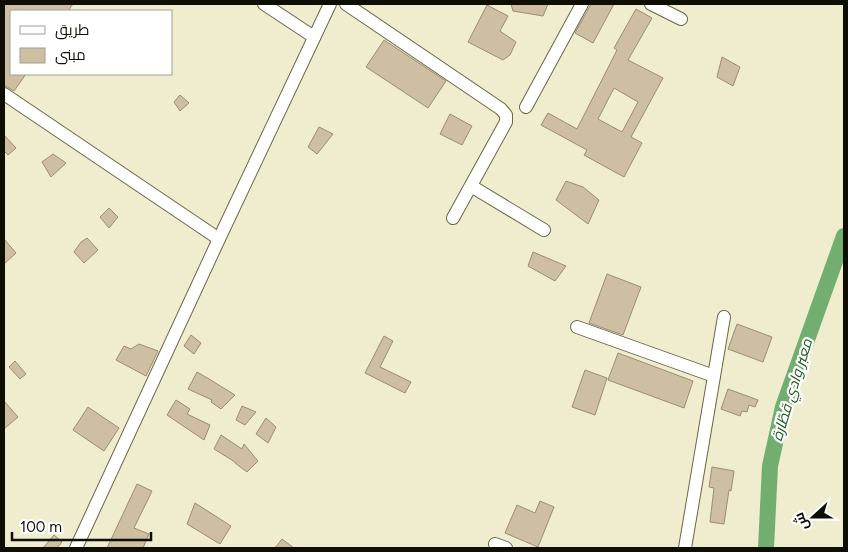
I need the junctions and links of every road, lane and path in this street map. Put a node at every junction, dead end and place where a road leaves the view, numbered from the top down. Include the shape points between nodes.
1 (264, 4) edge
2 (330, 4) edge
3 (346, 4) edge
4 (582, 4) edge
5 (651, 4) edge
6 (681, 19) dead end
7 (314, 37) junction
8 (4, 94) edge
9 (526, 106) dead end
10 (471, 186) junction
11 (453, 218) dead end
12 (544, 230) dead end
13 (219, 239) junction
14 (724, 317) dead end
15 (577, 327) dead end
16 (714, 376) junction
17 (76, 548) edge
18 (684, 548) edge

1 - 7 street
2 - 7 street
3 - 10 street via 504,111 506,122
4 - 9 street
5 - 6 street
7 - 13 street
8 - 13 street
10 - 11 street
10 - 12 street
13 - 17 street
14 - 16 street
15 - 16 street
16 - 18 street

